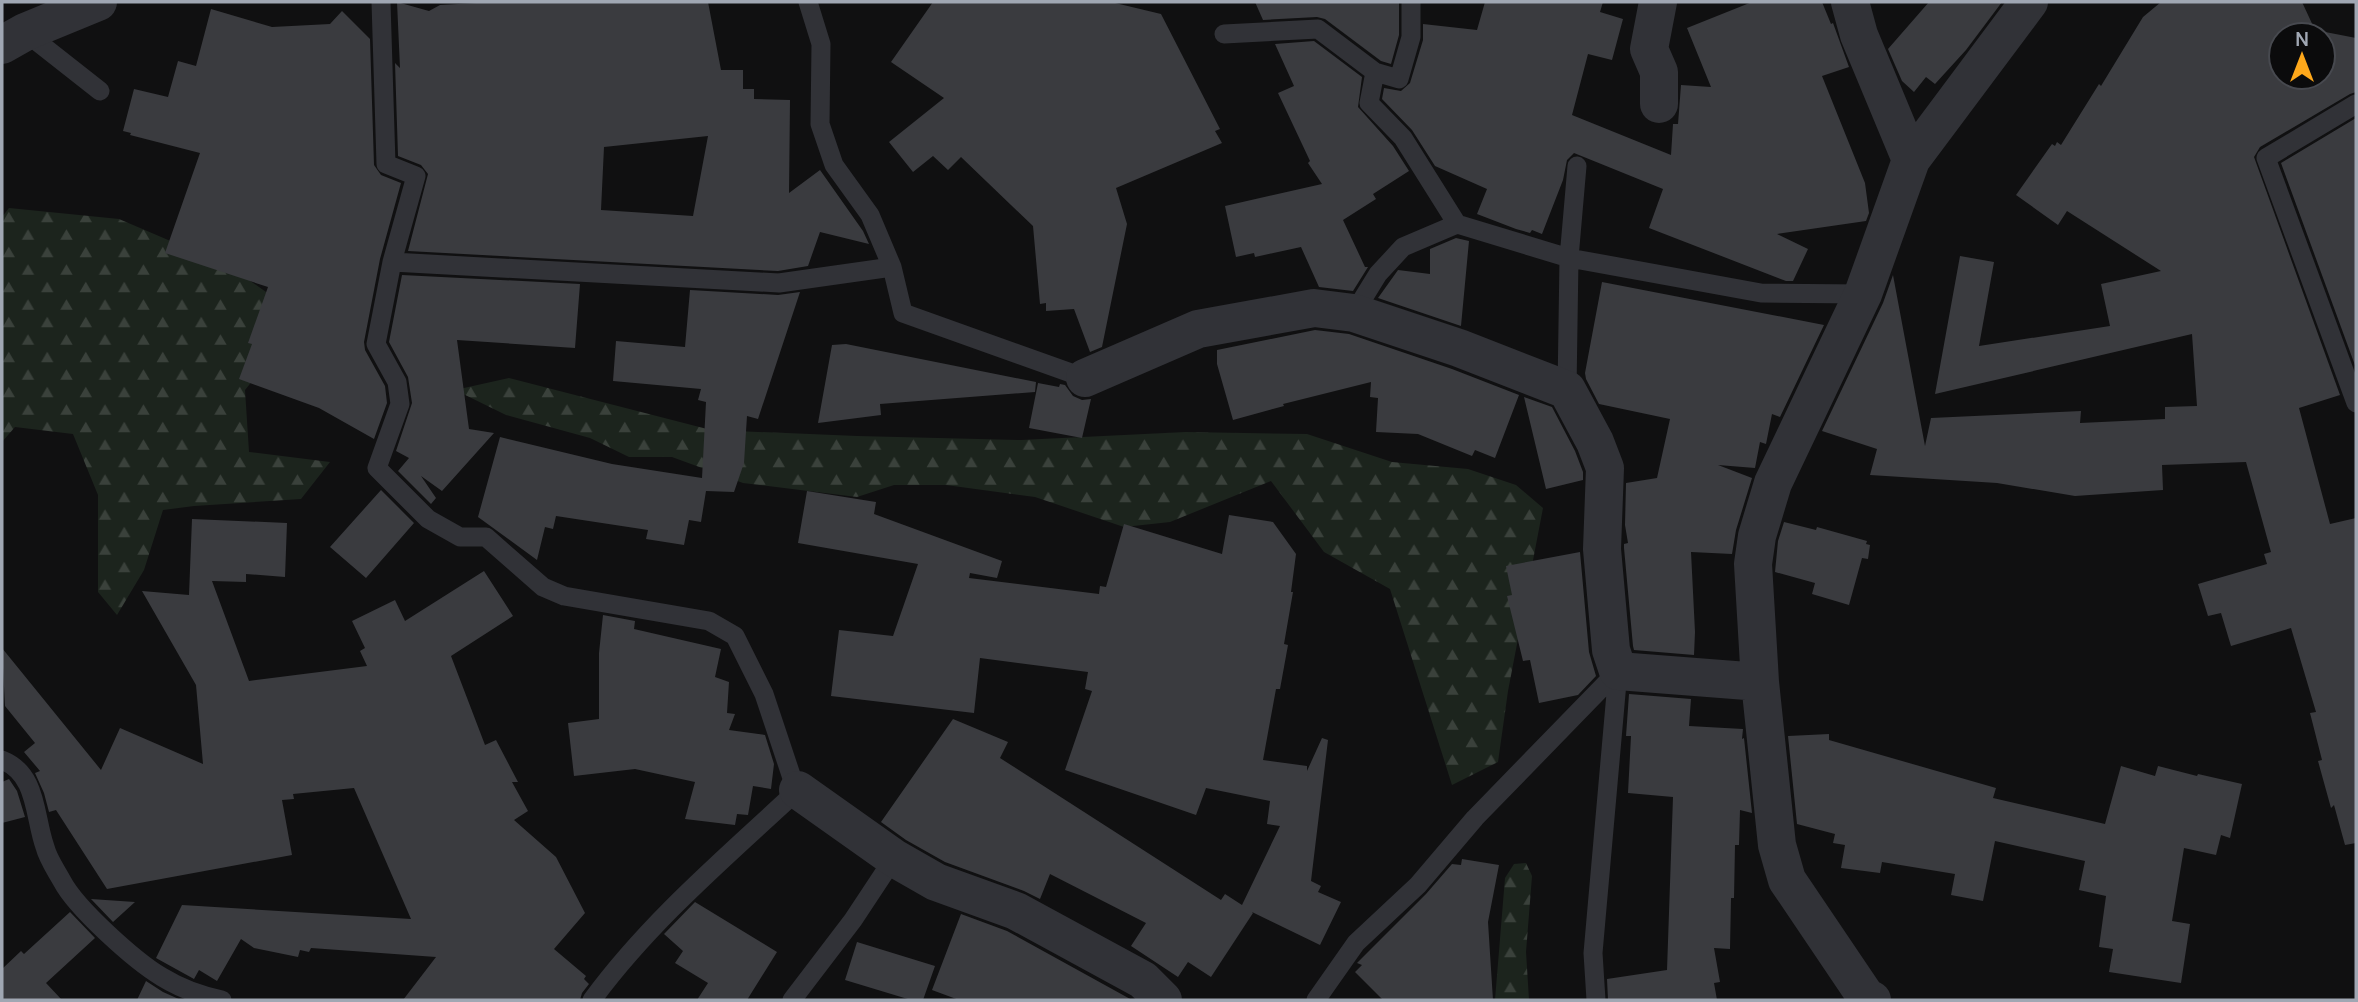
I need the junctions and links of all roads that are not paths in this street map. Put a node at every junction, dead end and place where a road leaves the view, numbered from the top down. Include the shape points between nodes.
1 (98, 2) edge
2 (382, 2) edge
3 (808, 2) edge
4 (1411, 2) edge
5 (1658, 2) edge
6 (1850, 2) edge
7 (2029, 2) edge
8 (1224, 34) dead end
9 (13, 39) edge
10 (1375, 72) junction
11 (100, 91) dead end
12 (1659, 104) dead end
13 (2356, 104) edge
14 (1911, 160) junction
15 (1577, 166) dead end
16 (1457, 224) junction
17 (1569, 258) junction
18 (391, 262) junction
19 (892, 267) junction
20 (1863, 294) junction
21 (1354, 313) junction
22 (1085, 378) joint
23 (1567, 390) junction
24 (2356, 403) edge
25 (1618, 671) junction
26 (1760, 682) junction
27 (2, 760) edge
28 (798, 790) junction
29 (894, 858) junction
30 (1868, 999) edge
31 (222, 1000) edge
32 (592, 1000) edge
33 (792, 1000) edge
34 (1163, 1000) edge
35 (1316, 1000) edge
36 (1596, 1000) edge

1 - 9 street
2 - 18 lane via 386,164 416,176
3 - 19 lane via 821,44 820,124 834,165 870,215
4 - 10 lane via 1411,37 1399,79
5 - 12 street via 1649,49 1659,72
6 - 14 street
7 - 14 street
8 - 10 lane via 1318,29
9 - 11 lane
10 - 16 lane via 1369,103 1403,138
13 - 24 lane via 2266,158
14 - 20 street
15 - 17 lane
16 - 17 lane
16 - 21 lane via 1403,247 1378,274
17 - 20 lane via 1761,293
17 - 23 lane
18 - 19 lane via 779,283
18 - 28 lane via 376,344 397,382 400,404 377,468 428,519 460,537 486,537 543,586 564,596 709,621 735,636 764,694
19 - 22 lane via 903,313
20 - 26 street via 1773,483 1757,536 1753,564
21 - 22 street via 1314,308 1198,329
21 - 23 street
23 - 25 street via 1605,468 1602,550 1611,650
25 - 26 street
25 - 35 lane via 1475,818 1419,885 1356,943
25 - 36 lane via 1593,953
26 - 30 street via 1777,845 1787,880
27 - 31 lane via 15,766 35,800 45,848 63,885 106,933 162,977
28 - 29 street
28 - 32 lane via 680,900 617,966
29 - 33 lane
29 - 34 street via 936,882 1016,911 1143,980

